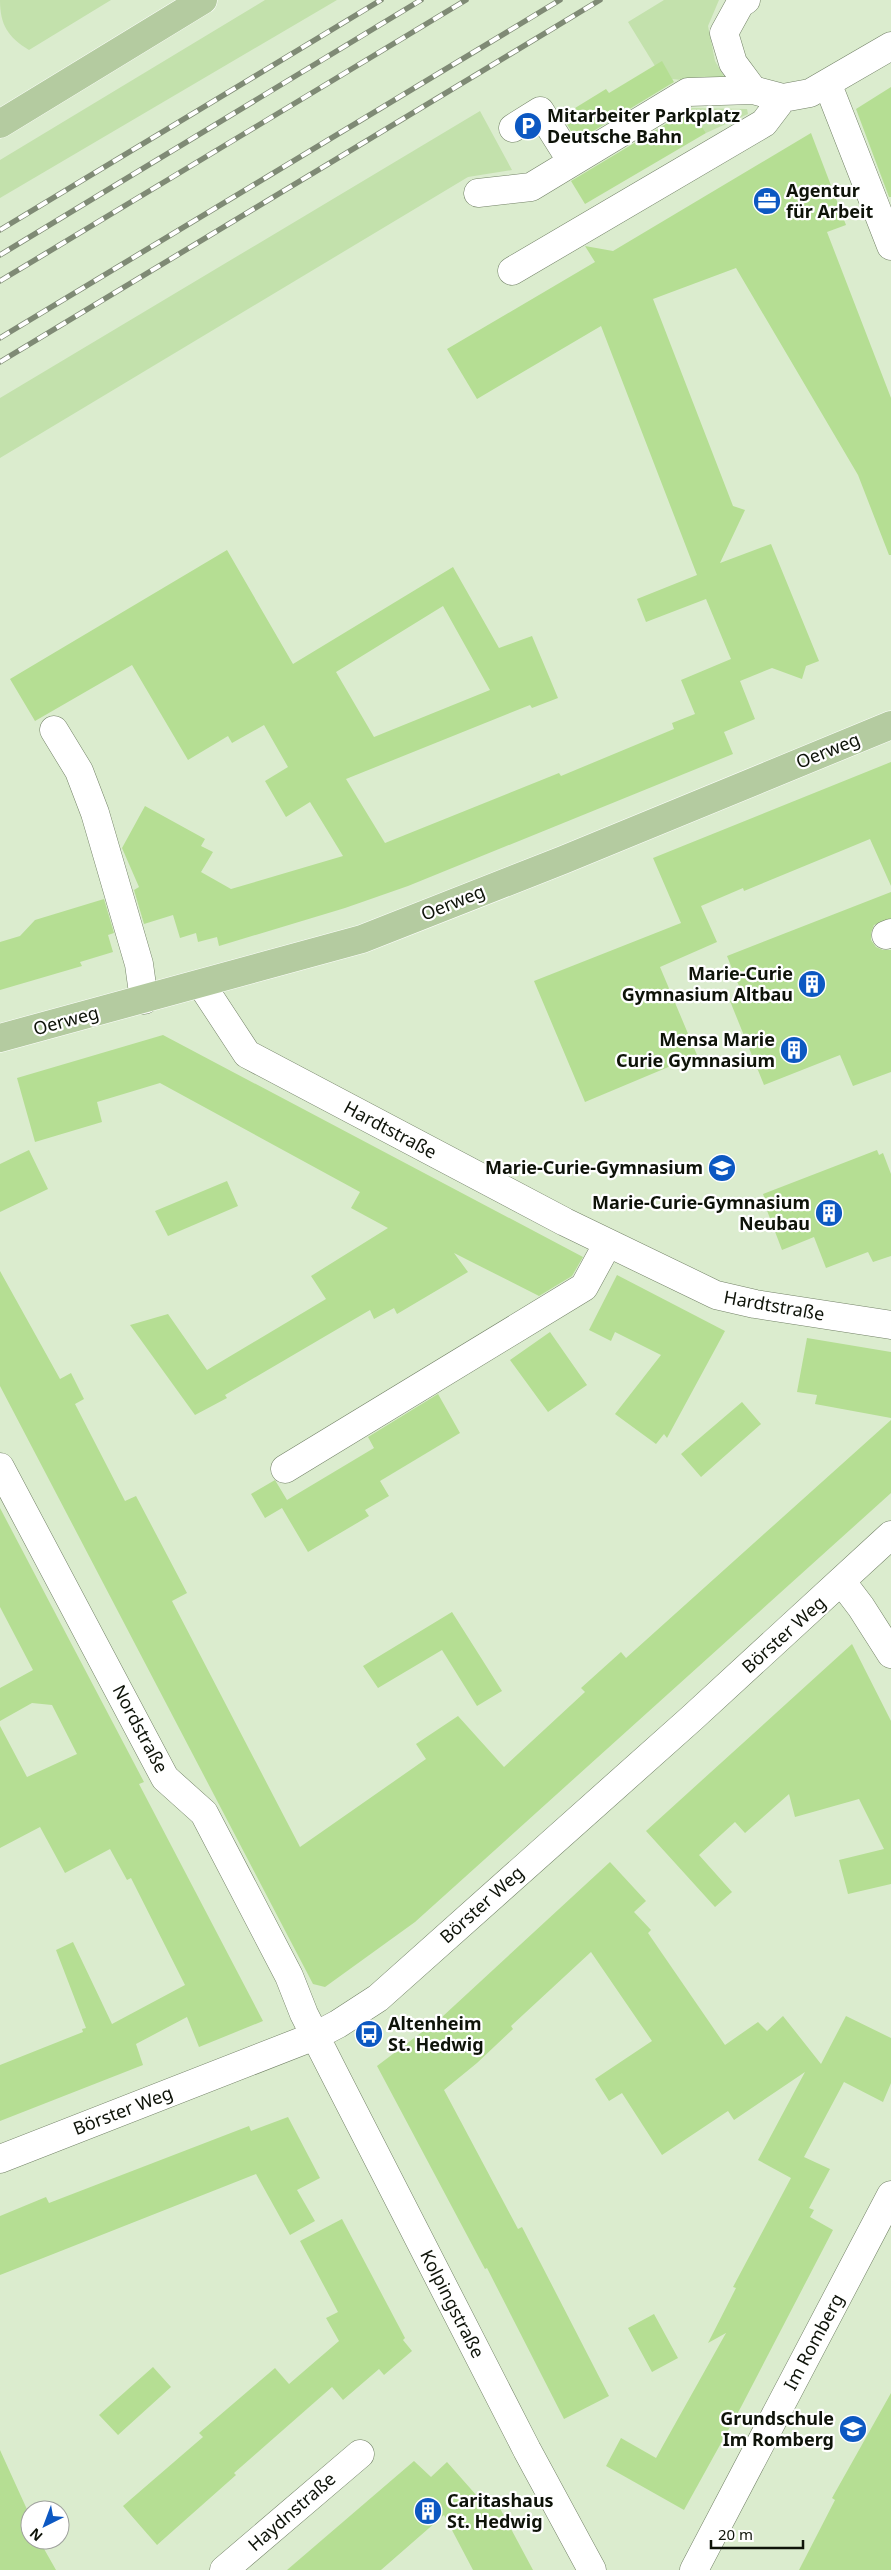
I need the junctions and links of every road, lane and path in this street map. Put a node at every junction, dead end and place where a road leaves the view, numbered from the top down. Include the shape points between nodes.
1 (204, 0) edge
2 (746, 0) edge
3 (891, 46) edge
4 (828, 84) junction
5 (753, 90) junction
6 (783, 98) junction
7 (0, 124) edge
8 (513, 128) dead end
9 (572, 162) junction
10 (478, 193) dead end
11 (890, 237) edge
12 (512, 271) dead end
13 (891, 725) edge
14 (54, 730) dead end
15 (201, 984) junction
16 (144, 1000) junction
17 (0, 1038) edge
18 (608, 1243) junction
19 (891, 1325) edge
20 (0, 1468) edge
21 (285, 1469) dead end
22 (891, 1535) edge
23 (842, 1582) junction
24 (891, 1654) edge
25 (315, 2036) junction
26 (0, 2159) edge
27 (891, 2195) edge
28 (360, 2454) dead end
29 (224, 2570) edge
30 (592, 2570) edge
31 (694, 2570) edge

1 - 7 main road
2 - 5 street via 740,4 724,33 733,63
3 - 4 street
4 - 6 street via 810,94
4 - 11 street
5 - 6 street
5 - 9 street via 688,92
6 - 12 street via 764,123
8 - 9 street via 540,111
9 - 10 street via 532,187
13 - 15 main road, Oerweg via 362,940
14 - 16 street via 79,771 94,813 139,964
15 - 16 main road, Oerweg
15 - 18 street, Hardtstraße via 247,1054
16 - 17 main road, Oerweg
18 - 19 street, Hardtstraße via 716,1296
18 - 21 street via 584,1287
20 - 25 street, Nordstraße via 165,1778 204,1813 289,1976
22 - 23 street, Börster Weg
23 - 24 street
23 - 25 street, Börster Weg via 378,1998
25 - 26 street, Börster Weg
25 - 30 street, Kolpingstraße
27 - 31 street, Im Romberg
28 - 29 street, Haydnstraße

